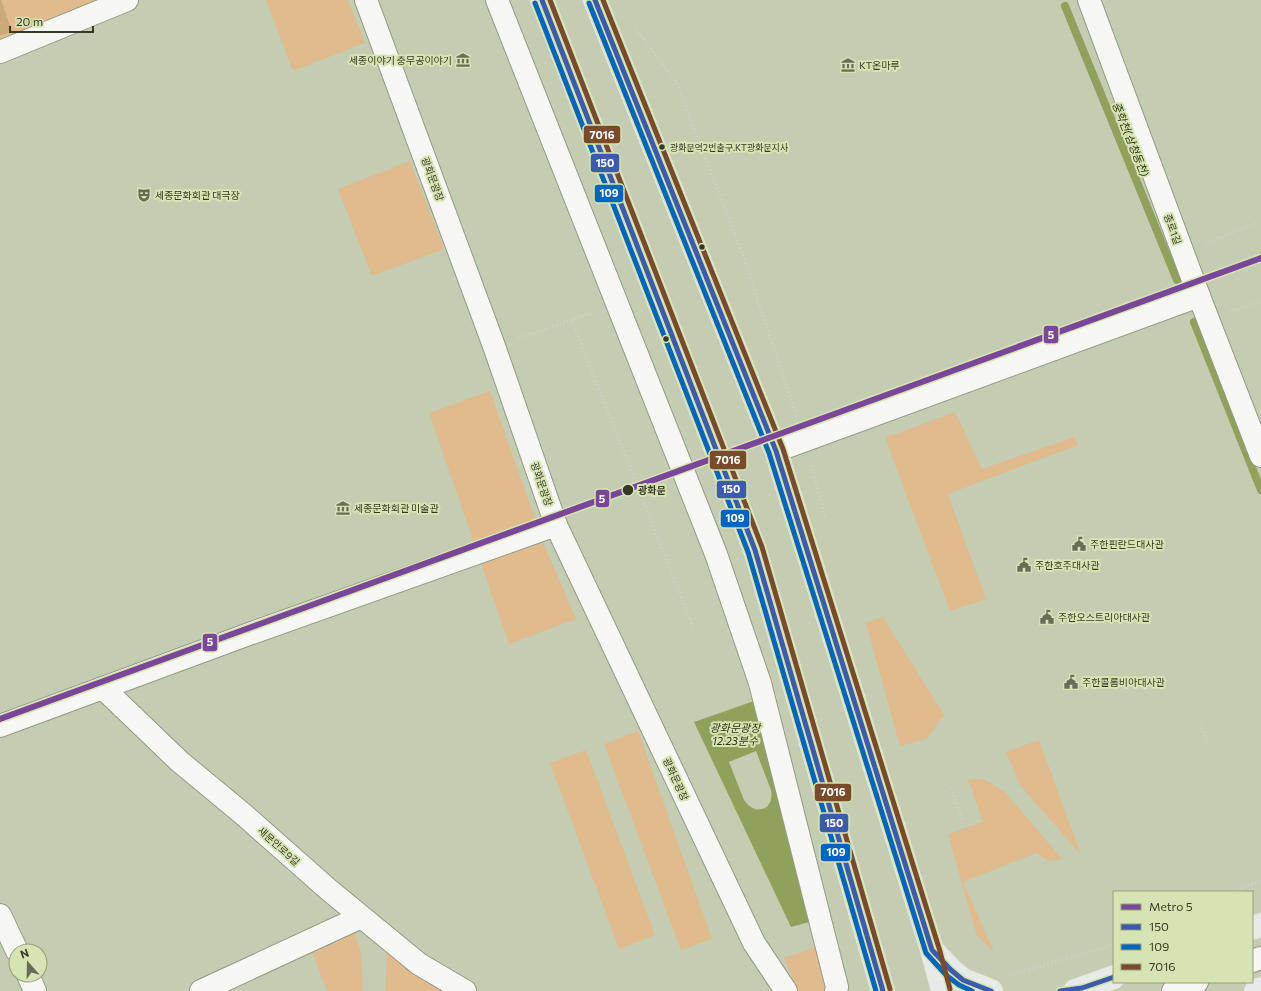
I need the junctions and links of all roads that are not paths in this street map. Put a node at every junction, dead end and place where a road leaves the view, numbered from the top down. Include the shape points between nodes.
1 (127, 0) edge
2 (366, 0) edge
3 (497, 0) edge
4 (542, 0) edge
5 (596, 0) edge
6 (1089, 0) edge
7 (0, 52) edge
8 (1198, 296) junction
9 (776, 451) junction
10 (1261, 456) edge
11 (556, 526) junction
12 (103, 688) junction
13 (0, 726) edge
14 (0, 915) edge
15 (362, 917) junction
16 (13, 943) edge
17 (932, 950) junction
18 (1113, 977) edge
19 (1194, 983) edge
20 (1261, 989) edge
21 (1078, 990) edge
22 (201, 991) edge
23 (465, 991) edge
24 (786, 991) edge
25 (836, 991) edge
26 (883, 991) edge
27 (942, 991) edge
28 (991, 991) edge
29 (1060, 991) edge
30 (1173, 991) edge
31 (1256, 991) edge

1 - 7 street
2 - 11 street, 광화문광장 via 494,346
3 - 25 street via 716,554 760,683
4 - 26 main road via 755,550
5 - 9 main road
6 - 8 street, 종로1길
8 - 9 street
8 - 10 street, 종로1길
9 - 17 main road
11 - 12 street
11 - 24 street, 광화문광장 via 754,943
12 - 13 street
12 - 15 street, 새문안로9길 via 179,761
14 - 16 street
15 - 22 street
15 - 23 street, 새문안로9길 via 419,964
17 - 27 main road
17 - 28 main road via 964,980
18 - 21 main road
19 - 30 street
20 - 31 main road
21 - 29 main road

